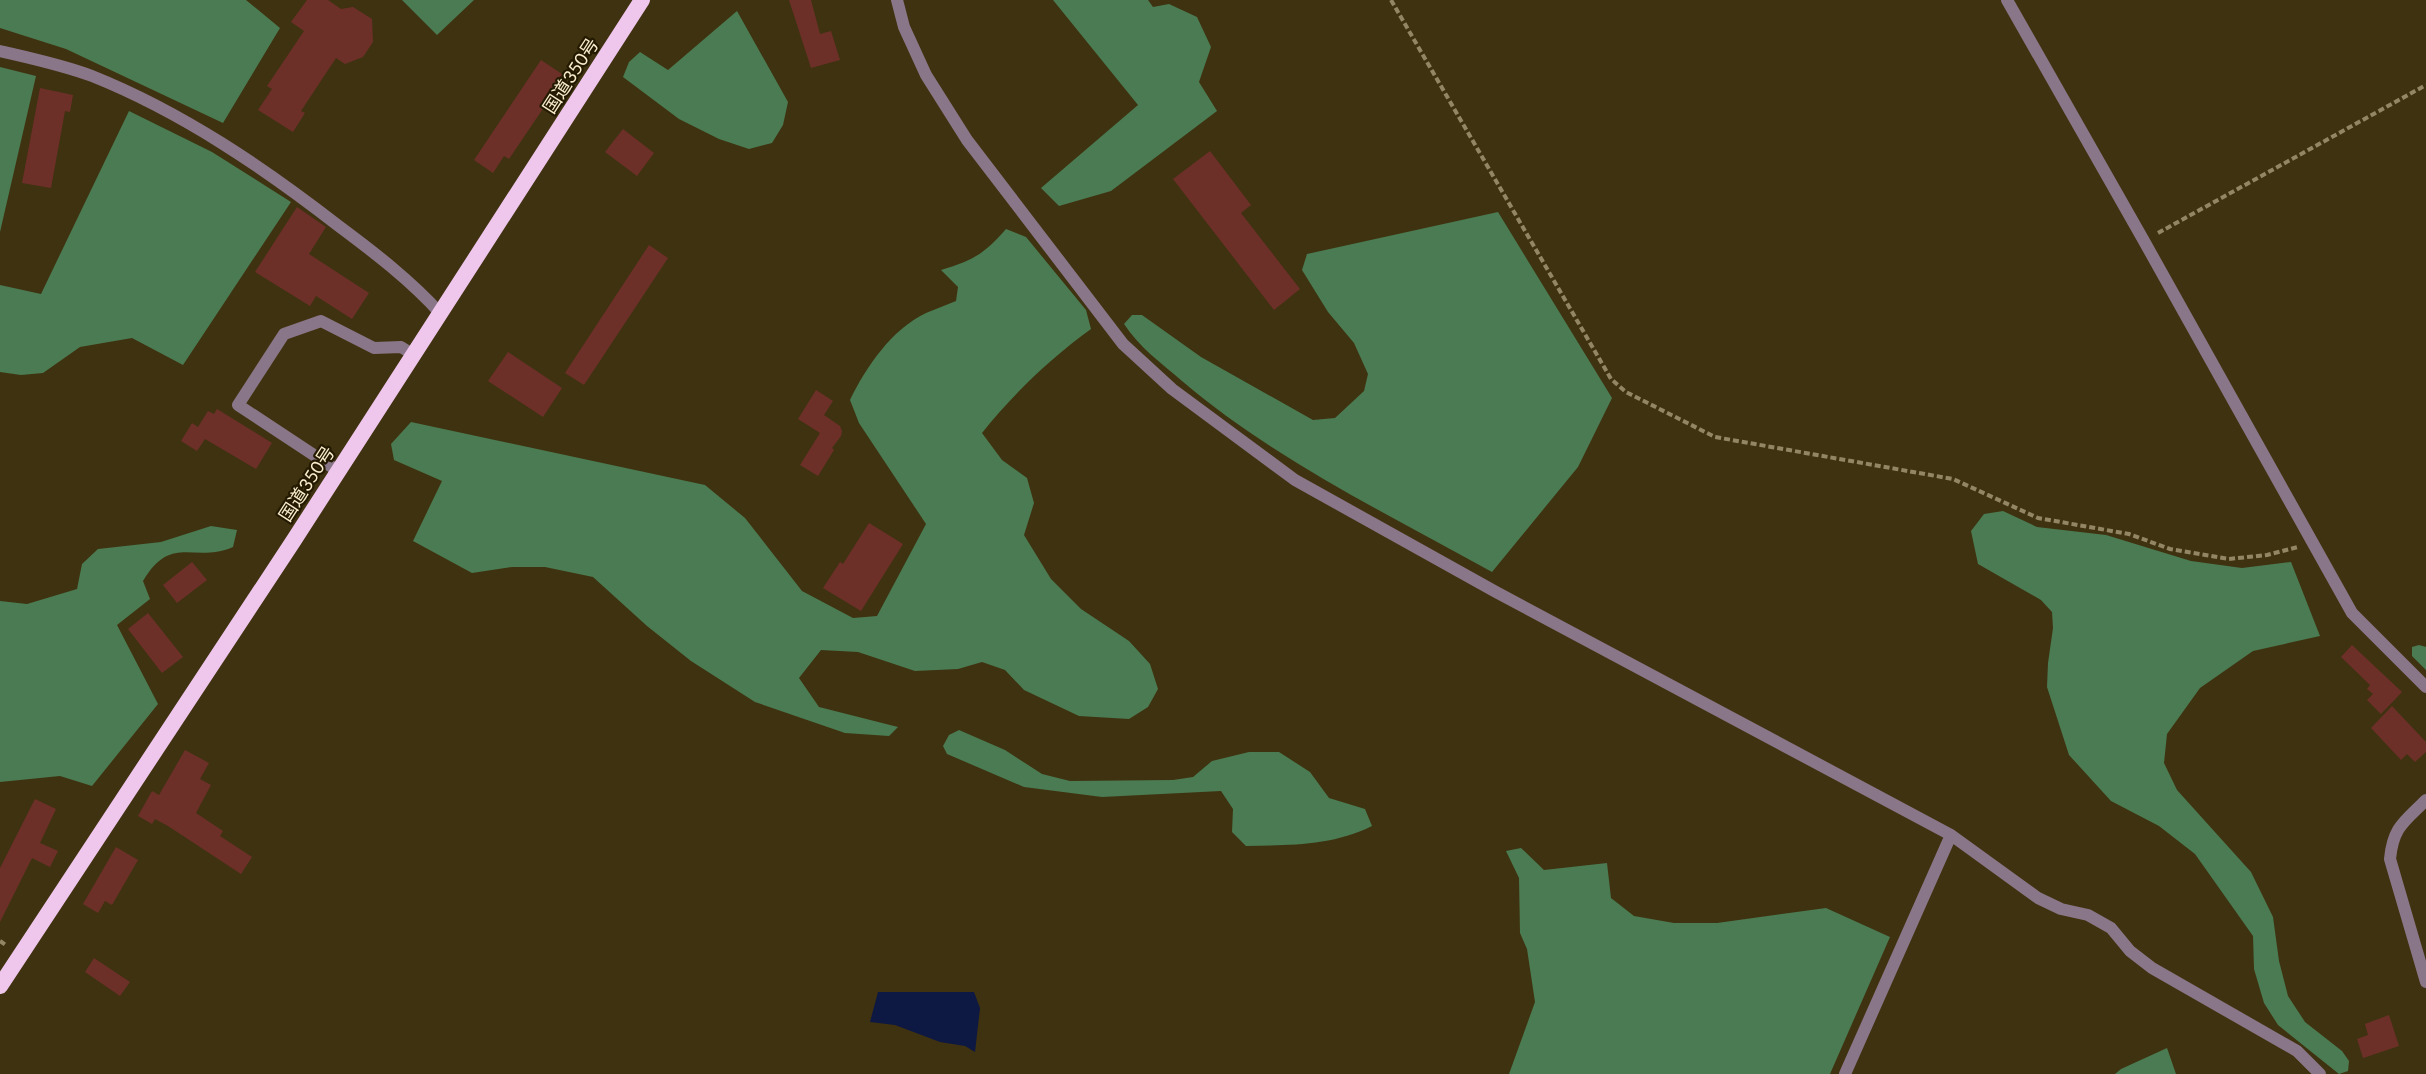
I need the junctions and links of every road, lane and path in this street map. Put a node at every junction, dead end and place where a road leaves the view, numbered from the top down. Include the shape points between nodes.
1 (642, 0) edge
2 (897, 0) edge
3 (1391, 0) edge
4 (2007, 0) edge
5 (0, 51) edge
6 (2426, 85) edge
7 (2144, 241) junction
8 (440, 313) junction
9 (414, 355) junction
10 (338, 471) junction
11 (2313, 543) junction
12 (2426, 687) edge
13 (2426, 800) edge
14 (1951, 835) junction
15 (2426, 982) edge
16 (0, 986) edge
17 (1845, 1074) edge
18 (2320, 1074) edge

1 - 8 highway, 国道350号
2 - 14 street via 904,27 926,75 967,140 1123,344 1172,389 1295,480
3 - 11 path via 1611,379 1626,392 1715,436 1953,479 2038,518 2129,534 2170,549 2229,559 2267,555
4 - 7 street
5 - 8 street via 91,76 206,134 294,190
6 - 7 path
7 - 11 street
8 - 9 highway, 国道350号
9 - 10 highway, 国道350号
9 - 10 street via 401,347 375,348 321,321 284,334 238,405
10 - 16 highway, 国道350号
11 - 12 street via 2352,613
13 - 15 street via 2400,826 2392,840 2390,859
14 - 17 street
14 - 18 street via 2038,898 2061,909 2088,915 2111,928 2130,951 2152,968 2297,1051

